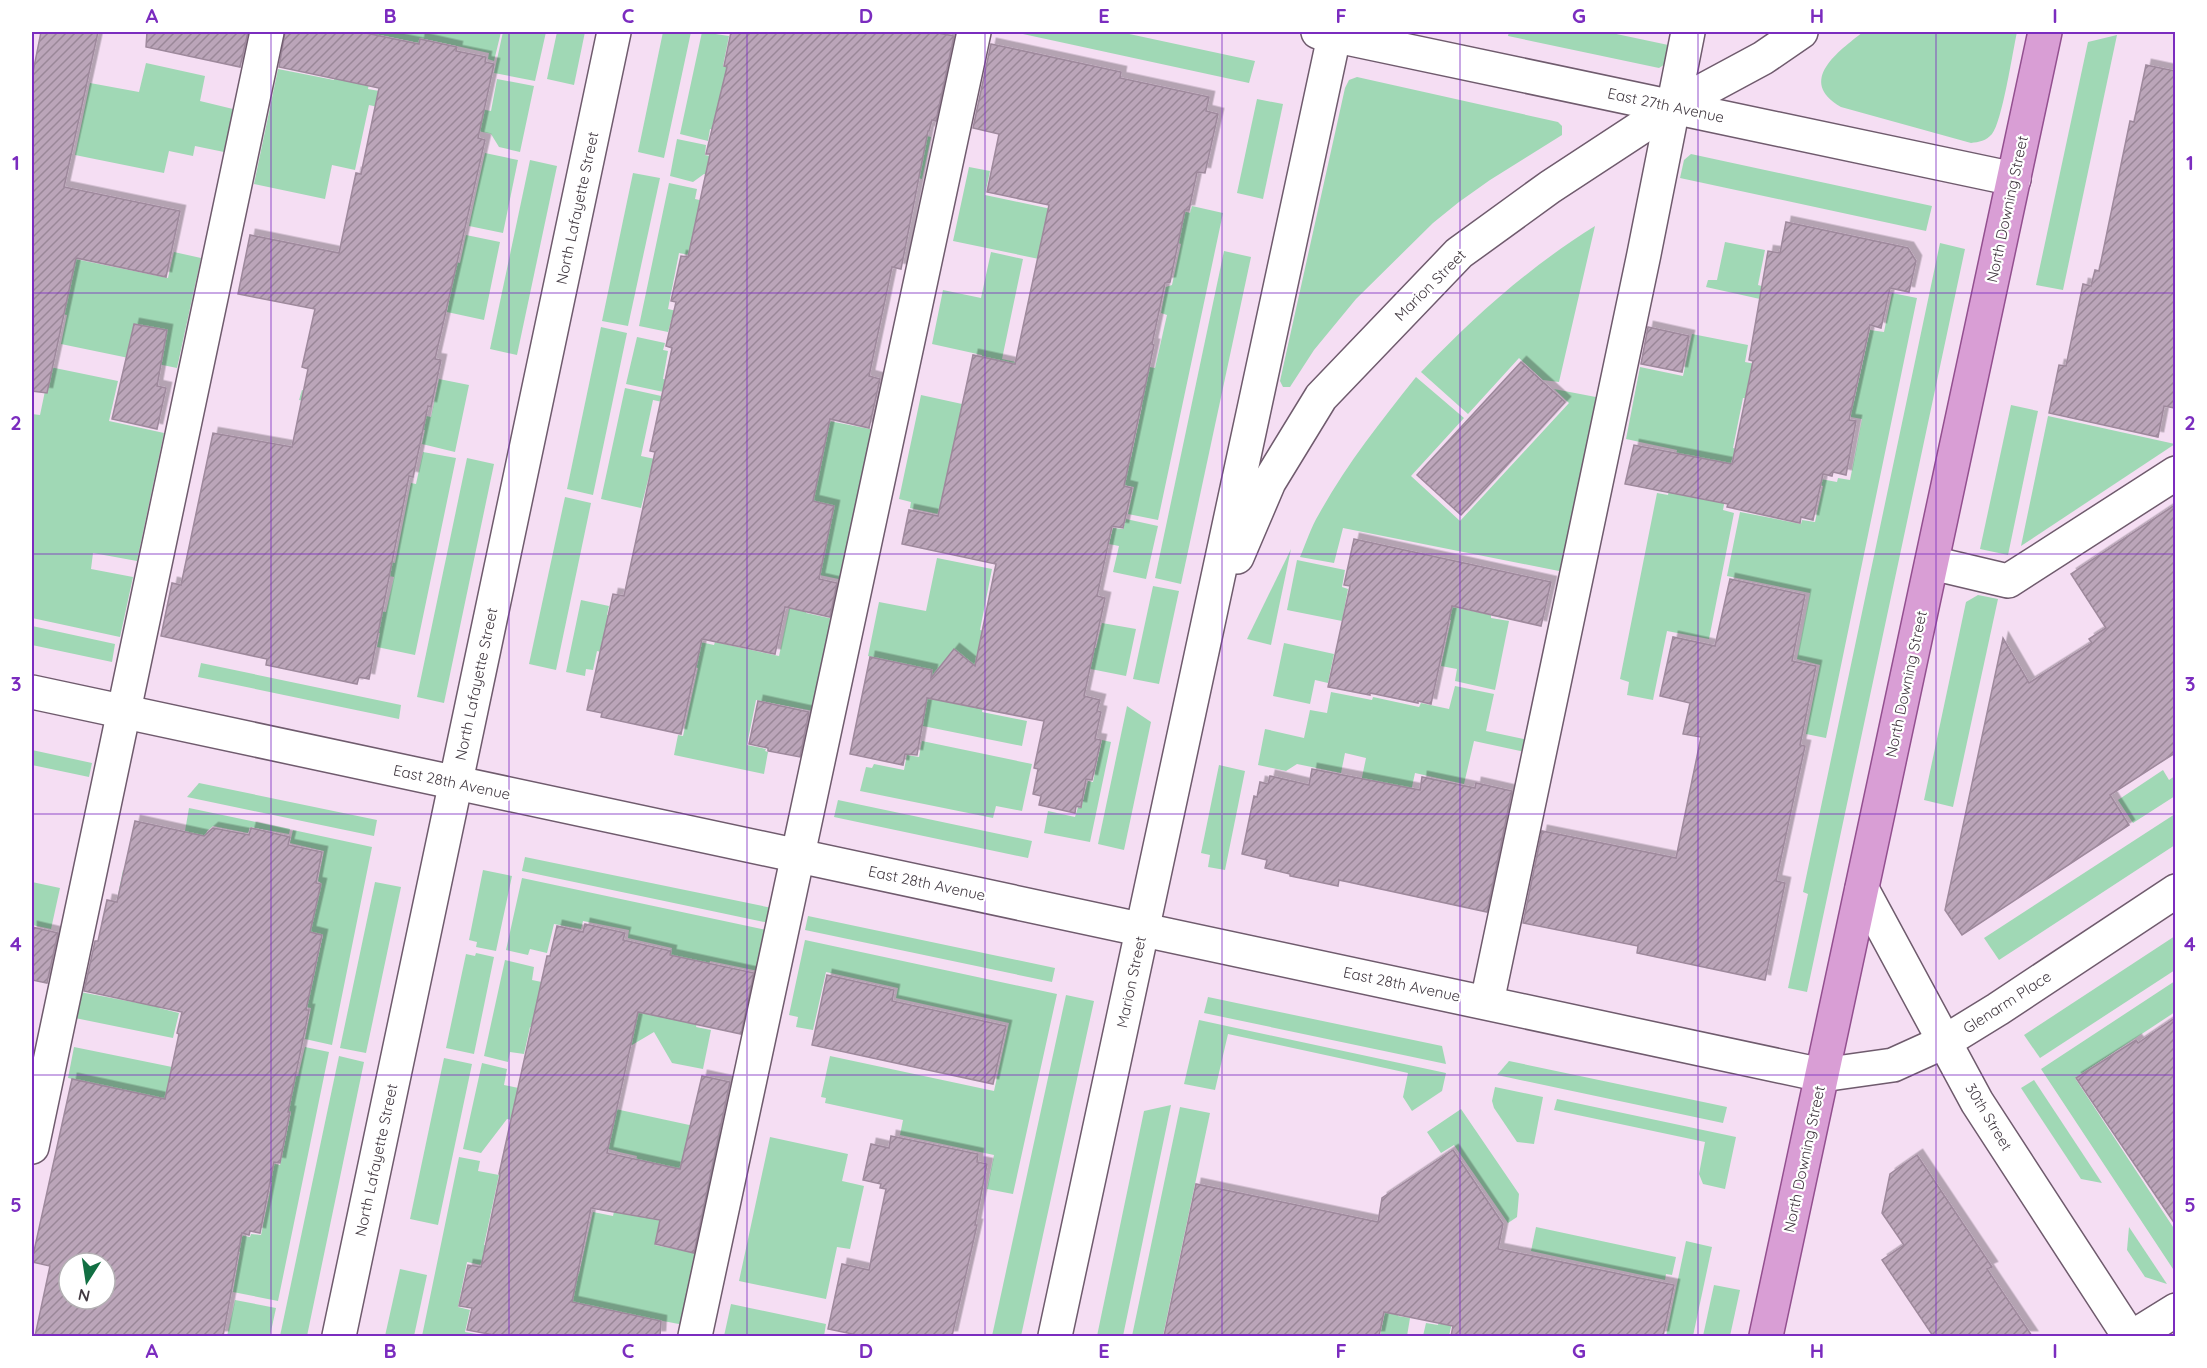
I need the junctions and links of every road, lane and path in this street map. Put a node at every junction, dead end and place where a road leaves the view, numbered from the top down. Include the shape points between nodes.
1 (267, 32) edge
2 (614, 32) edge
3 (974, 32) edge
4 (1688, 32) edge
5 (1801, 32) edge
6 (2045, 32) edge
7 (1329, 33) edge
8 (1672, 107) junction
9 (2014, 179) junction
10 (2175, 473) edge
11 (1932, 563) junction
12 (1207, 628) junction
13 (32, 692) edge
14 (123, 712) junction
15 (456, 783) junction
16 (798, 856) junction
17 (1862, 889) junction
18 (2175, 891) edge
19 (1142, 929) junction
20 (1487, 1002) junction
21 (1946, 1041) junction
22 (1822, 1074) junction
23 (32, 1147) edge
24 (2175, 1310) edge
25 (339, 1336) edge
26 (695, 1336) edge
27 (1055, 1336) edge
28 (1766, 1336) edge
29 (2129, 1336) edge
30 (2134, 1336) edge

1 - 14 street
2 - 15 street, North Lafayette Street
3 - 16 street
4 - 8 street
5 - 8 street, Marion Street via 1763,58
6 - 9 main road, North Downing Street
7 - 8 street, East 27th Avenue
7 - 12 street, Marion Street
8 - 9 street, East 27th Avenue
8 - 12 street, Marion Street via 1459,253 1321,397 1269,482
8 - 20 street
9 - 11 main road, North Downing Street
10 - 11 street via 2008,581
11 - 17 main road, North Downing Street
12 - 19 street, Marion Street
13 - 14 street, East 28th Avenue
14 - 15 street, East 28th Avenue
14 - 23 street
15 - 16 street, East 28th Avenue
15 - 25 street, North Lafayette Street
16 - 19 street, East 28th Avenue
16 - 26 street
17 - 21 street, 30th Street
17 - 22 main road, North Downing Street
18 - 21 street, Glenarm Place
19 - 20 street, East 28th Avenue
19 - 27 street, Marion Street
20 - 22 street, East 28th Avenue
21 - 22 street, Glenarm Place via 1893,1065
21 - 29 street, 30th Street via 1977,1102
22 - 28 main road, North Downing Street
24 - 30 street

